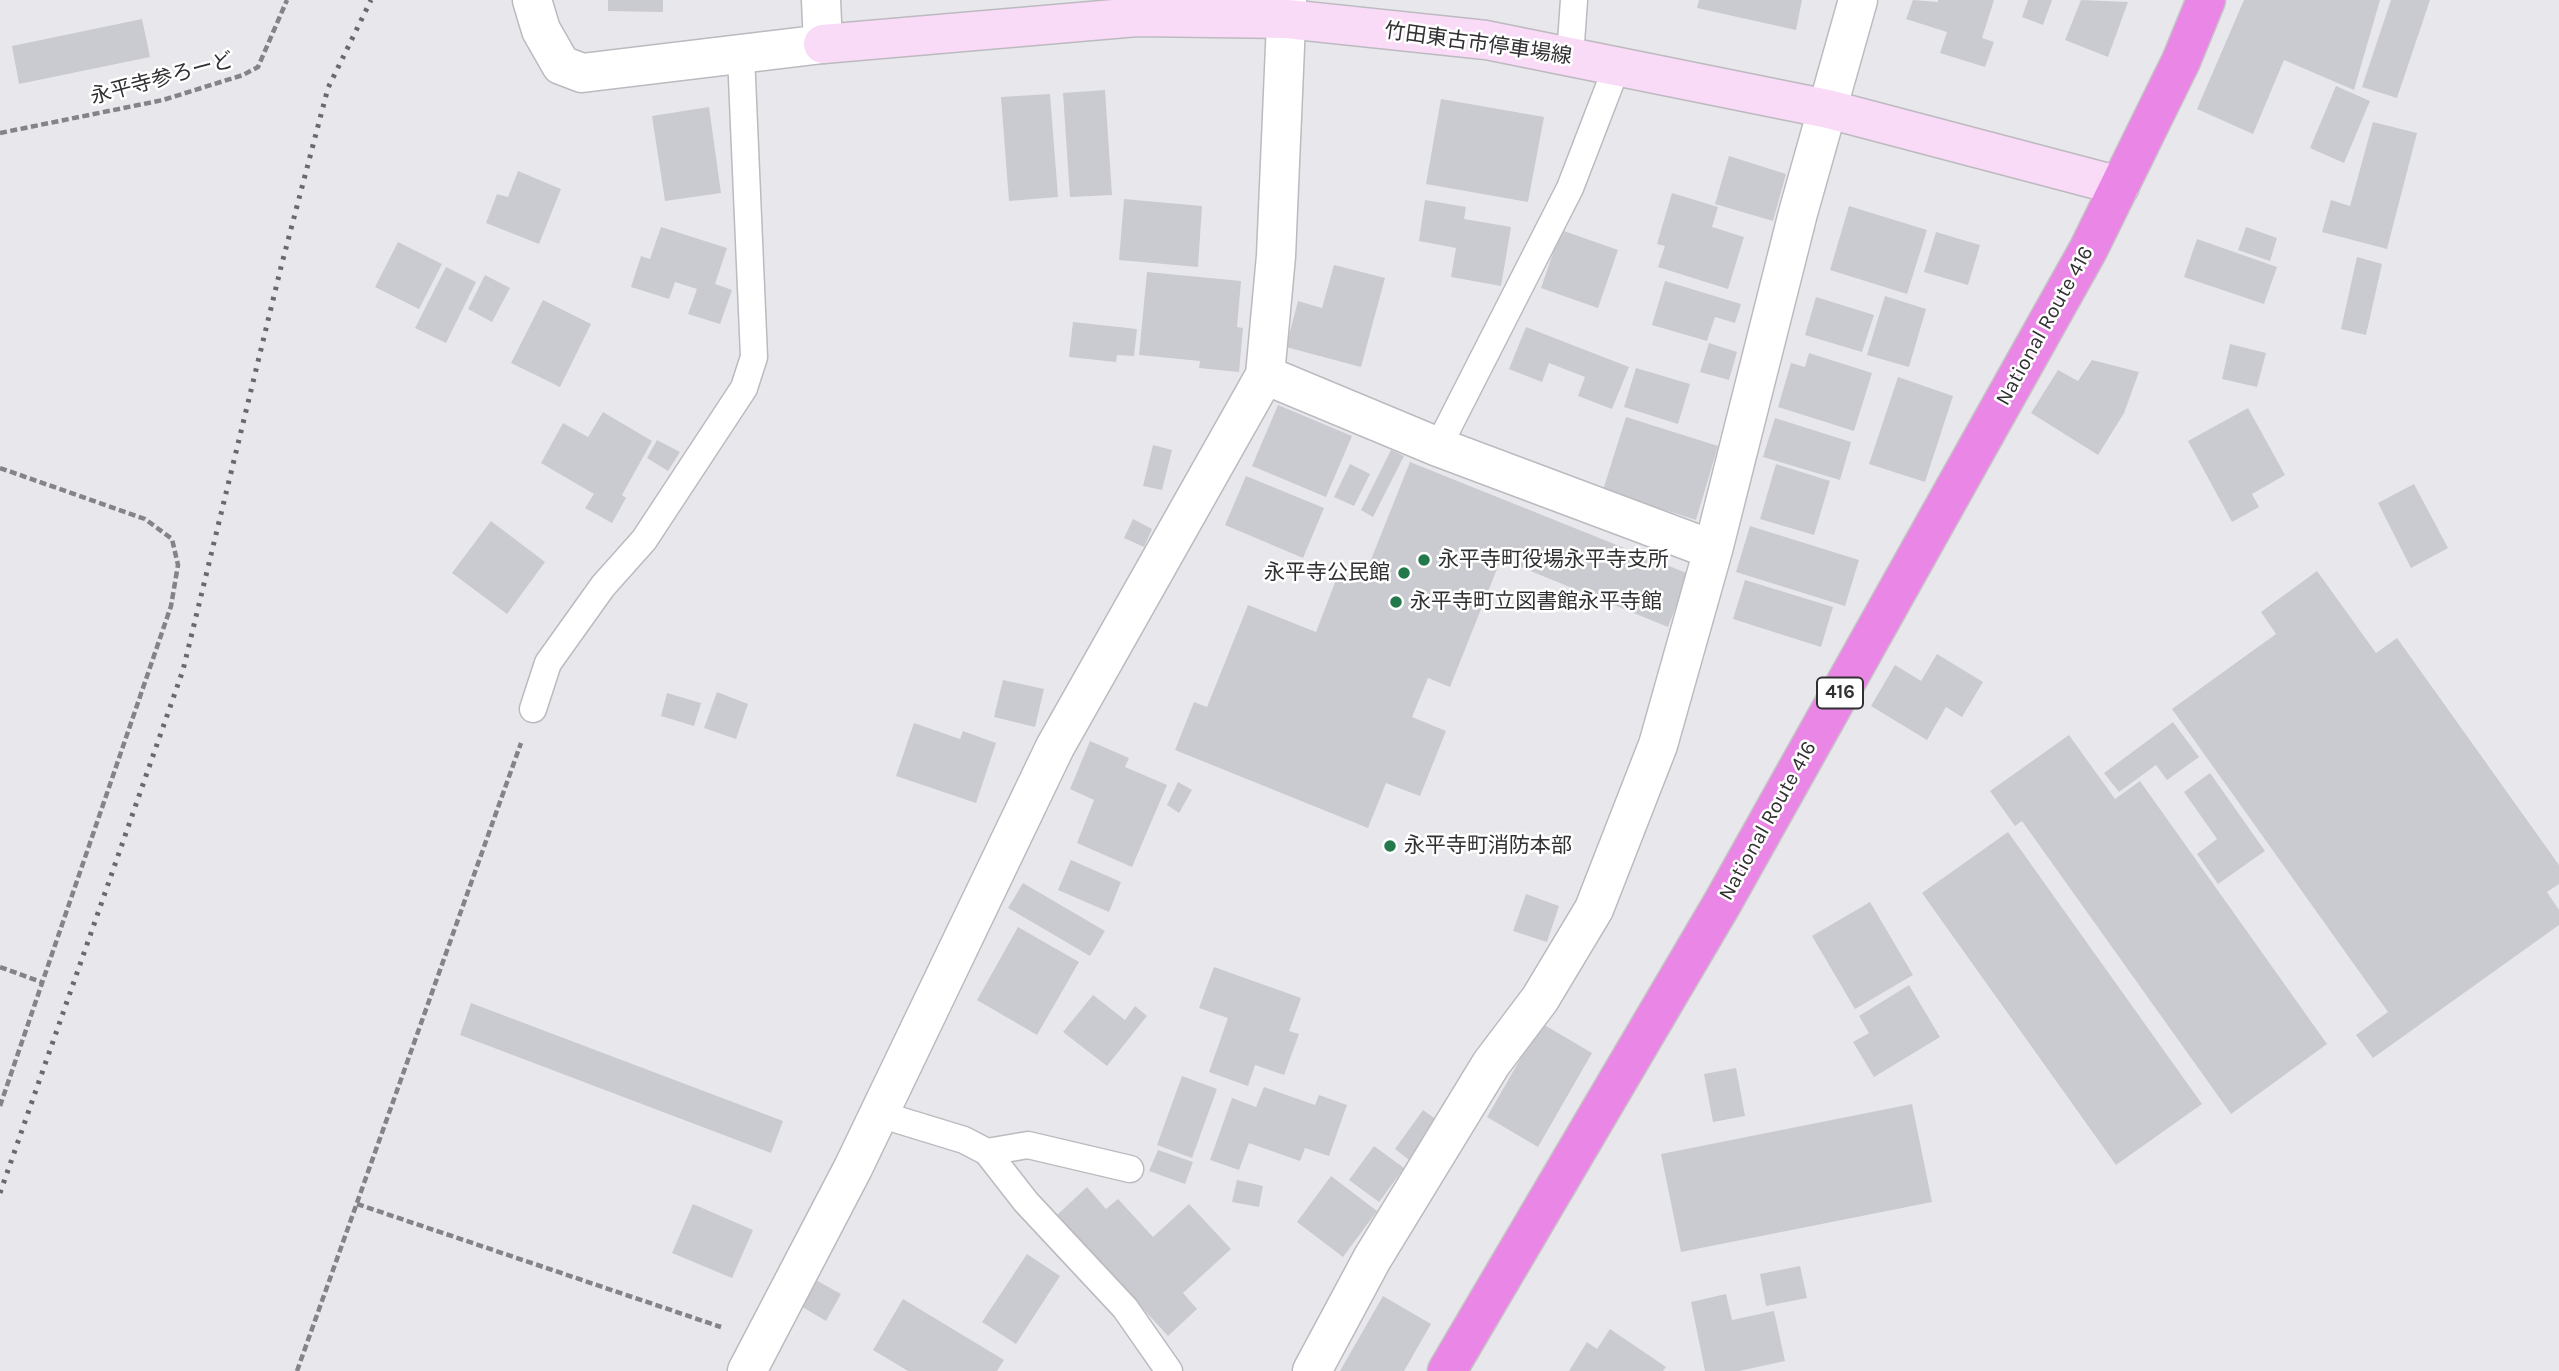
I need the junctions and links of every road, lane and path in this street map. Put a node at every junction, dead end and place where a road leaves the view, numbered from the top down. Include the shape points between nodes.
1 (287, 0) edge
2 (532, 0) edge
3 (821, 0) edge
4 (1574, 0) edge
5 (1858, 0) edge
6 (2206, 0) edge
7 (1287, 10) edge
8 (823, 44) junction
9 (741, 55) junction
10 (1570, 57) junction
11 (1616, 66) junction
12 (1828, 109) junction
13 (0, 133) edge
14 (2120, 186) junction
15 (1265, 374) junction
16 (1438, 447) junction
17 (0, 468) edge
18 (1713, 550) junction
19 (533, 709) joint
20 (0, 967) edge
21 (44, 983) junction
22 (0, 1105) edge
23 (879, 1114) junction
24 (987, 1152) junction
25 (1130, 1169) dead end
26 (358, 1204) junction
27 (755, 1356) edge
28 (297, 1371) edge
29 (1169, 1371) edge
30 (1312, 1371) edge
31 (1447, 1371) edge

1 - 13 path, 永平寺参ろーど via 258,67 243,75 163,100
2 - 9 street via 541,30 561,65 582,73
3 - 8 street
4 - 10 lane
5 - 12 street
6 - 14 highway, National Route 416 / 416
7 - 8 main road, 竹田東古市停車場線 via 1137,17
7 - 10 main road, 竹田東古市停車場線
7 - 15 street via 1276,256
8 - 9 street
9 - 19 lane via 754,357 744,388 644,540 603,586 548,663
10 - 11 main road, 竹田東古市停車場線
11 - 12 main road, 竹田東古市停車場線
11 - 16 lane via 1570,188
12 - 14 main road, 竹田東古市停車場線
12 - 18 street
14 - 31 highway, National Route 416 / 416 via 1723,902
15 - 16 street
15 - 23 street via 1055,747
16 - 18 street
17 - 21 path via 145,519 172,539 178,565 171,606
18 - 30 street via 1658,745 1594,909 1372,1259
19 - 26 path
20 - 21 path
21 - 22 path
23 - 24 lane via 964,1140
23 - 27 street
24 - 25 lane via 1028,1145
24 - 29 lane via 1026,1202 1125,1308
26 - 27 path
26 - 28 path

